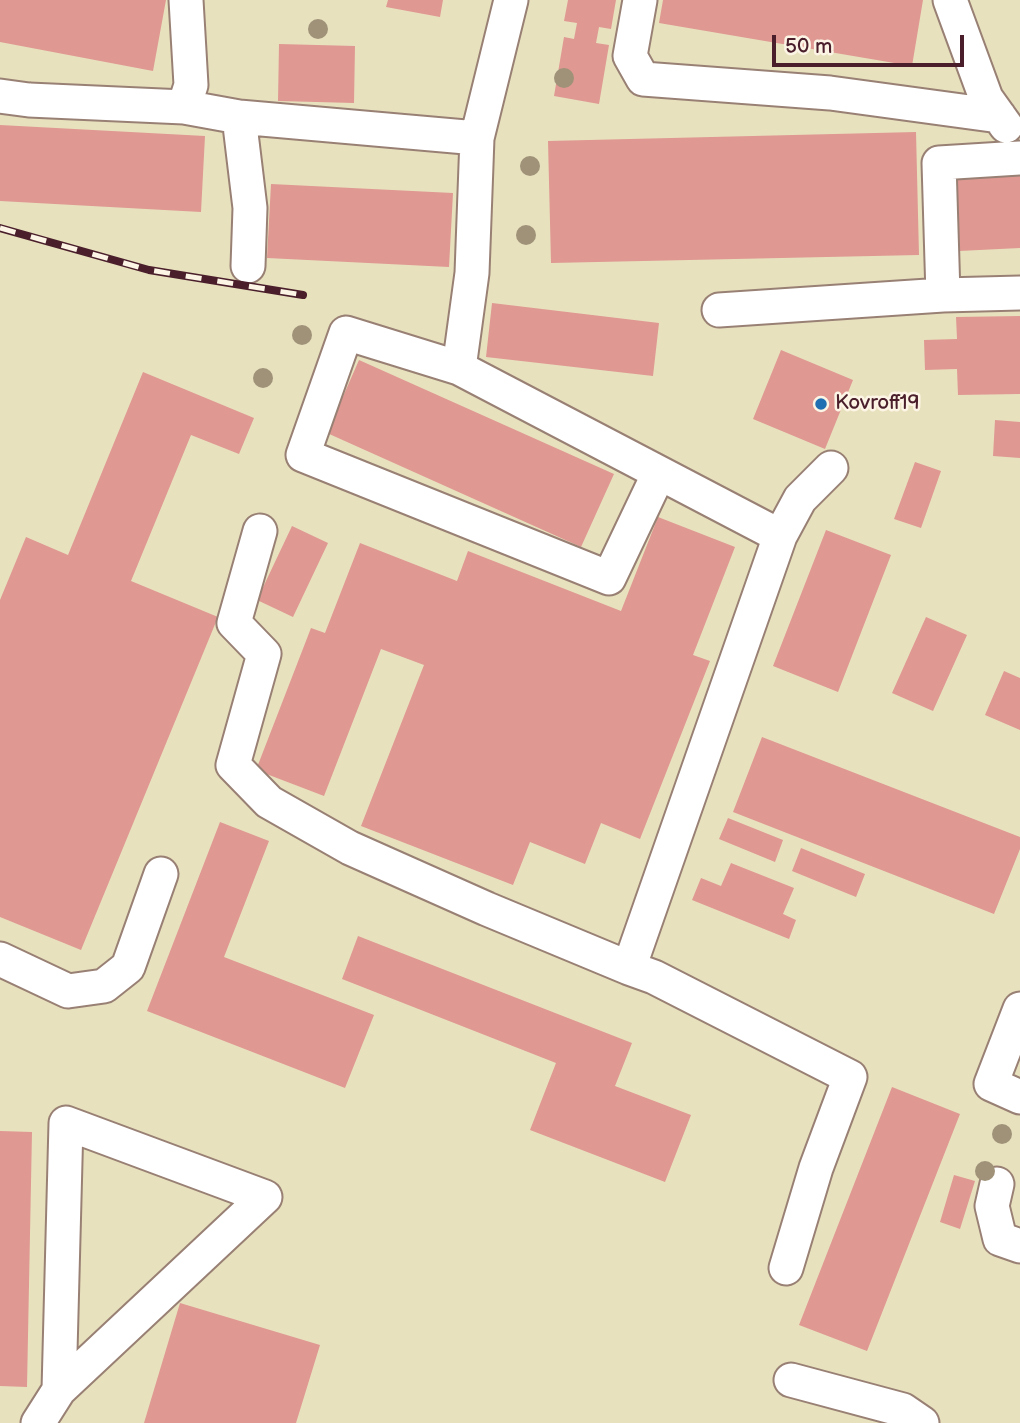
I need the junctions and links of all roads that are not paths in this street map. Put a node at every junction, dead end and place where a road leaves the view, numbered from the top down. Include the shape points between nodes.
1 (186, 0) edge
2 (511, 0) edge
3 (640, 0) edge
4 (950, 0) edge
5 (0, 96) edge
6 (184, 107) junction
7 (999, 116) junction
8 (239, 117) junction
9 (477, 138) junction
10 (1020, 145) edge
11 (1020, 158) edge
12 (248, 266) dead end
13 (1020, 293) edge
14 (943, 295) junction
15 (719, 310) dead end
16 (458, 368) junction
17 (831, 468) dead end
18 (659, 473) junction
19 (260, 530) dead end
20 (780, 536) junction
21 (161, 874) dead end
22 (0, 959) edge
23 (629, 968) junction
24 (1020, 1009) edge
25 (1020, 1097) edge
26 (997, 1184) dead end
27 (1020, 1246) edge
28 (786, 1268) dead end
29 (791, 1380) dead end
30 (59, 1390) junction
31 (38, 1423) edge
32 (922, 1423) edge

1 - 6 street via 191,85
2 - 9 street
3 - 7 street via 629,56 643,79 830,93
4 - 7 street via 986,98
5 - 6 street
6 - 8 street
7 - 10 street
8 - 9 street
8 - 12 street via 250,208
9 - 16 street via 472,273
11 - 14 street via 939,163
13 - 14 street
14 - 15 street
16 - 18 street
16 - 18 street via 346,333 303,454 609,578
17 - 20 street via 800,499
18 - 20 street
19 - 23 street via 234,623 264,654 233,765 269,802 350,848
20 - 23 street
21 - 22 street via 128,967 104,986 68,991
23 - 28 street via 850,1077
24 - 25 street via 991,1084
26 - 27 street via 992,1206 1000,1239
29 - 32 street via 903,1410
30 - 30 street via 65,1123 265,1197 196,1261
30 - 31 street

